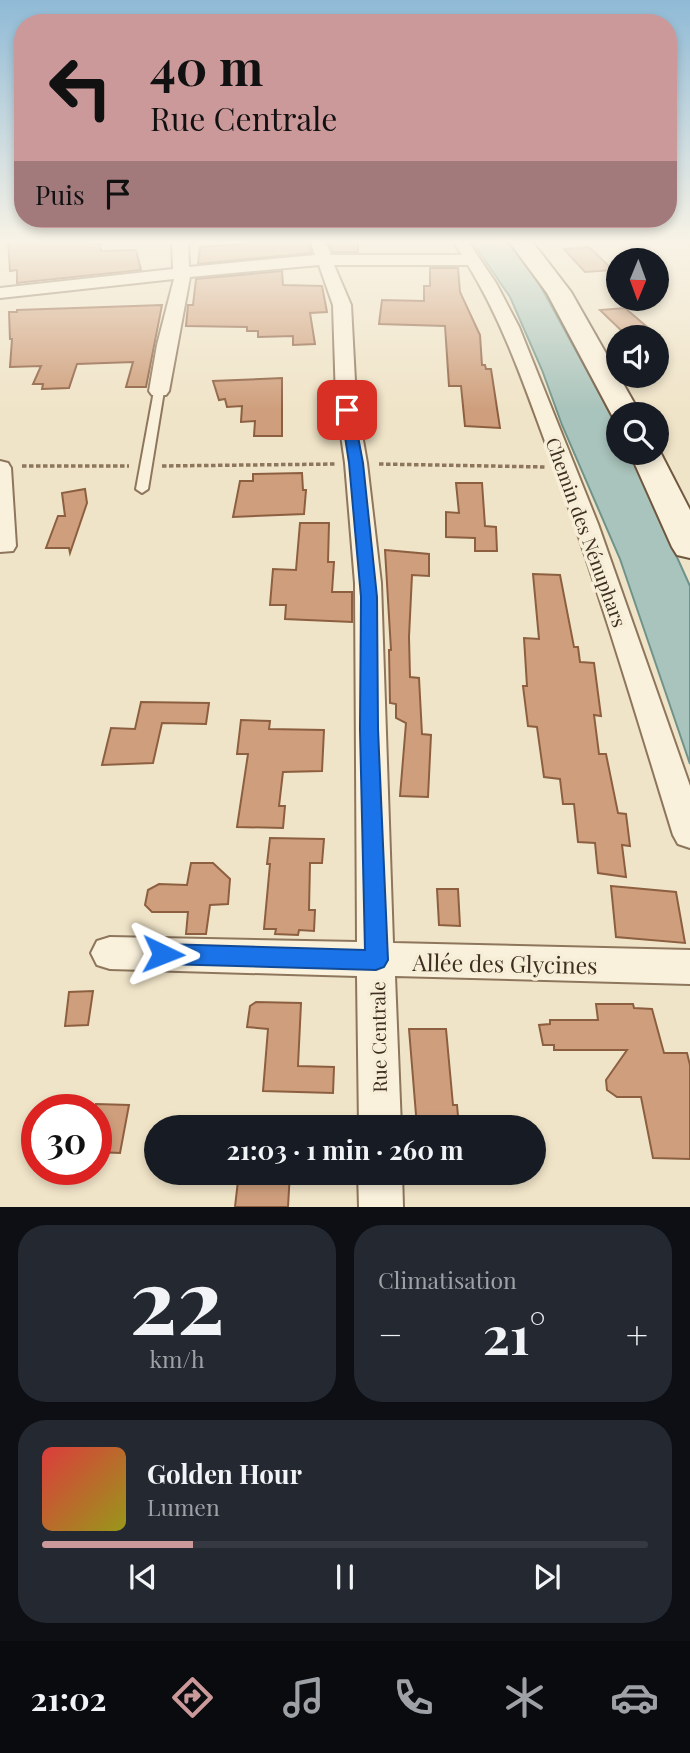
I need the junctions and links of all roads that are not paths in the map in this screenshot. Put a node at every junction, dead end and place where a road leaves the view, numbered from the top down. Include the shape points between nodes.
1 (179, 296) edge
2 (339, 296) edge
3 (495, 296) edge
4 (561, 296) edge
5 (159, 391) joint
6 (619, 402) edge
7 (652, 465) edge
8 (7, 467) edge
9 (142, 489) dead end
10 (4, 546) dead end
11 (690, 547) edge
12 (690, 835) edge
13 (110, 953) dead end
14 (376, 960) junction
15 (690, 967) edge
16 (380, 1115) edge
17 (380, 1185) edge
18 (381, 1207) edge

1 - 5 street
2 - 14 street, Rue Centrale via 369,597
3 - 12 street, Chemin des Nénuphars via 566,467
4 - 6 main road
5 - 9 lane
7 - 11 main road
8 - 10 street
13 - 14 street, Allée des Glycines
14 - 15 street, Allée des Glycines
14 - 16 street, Rue Centrale
17 - 18 street

